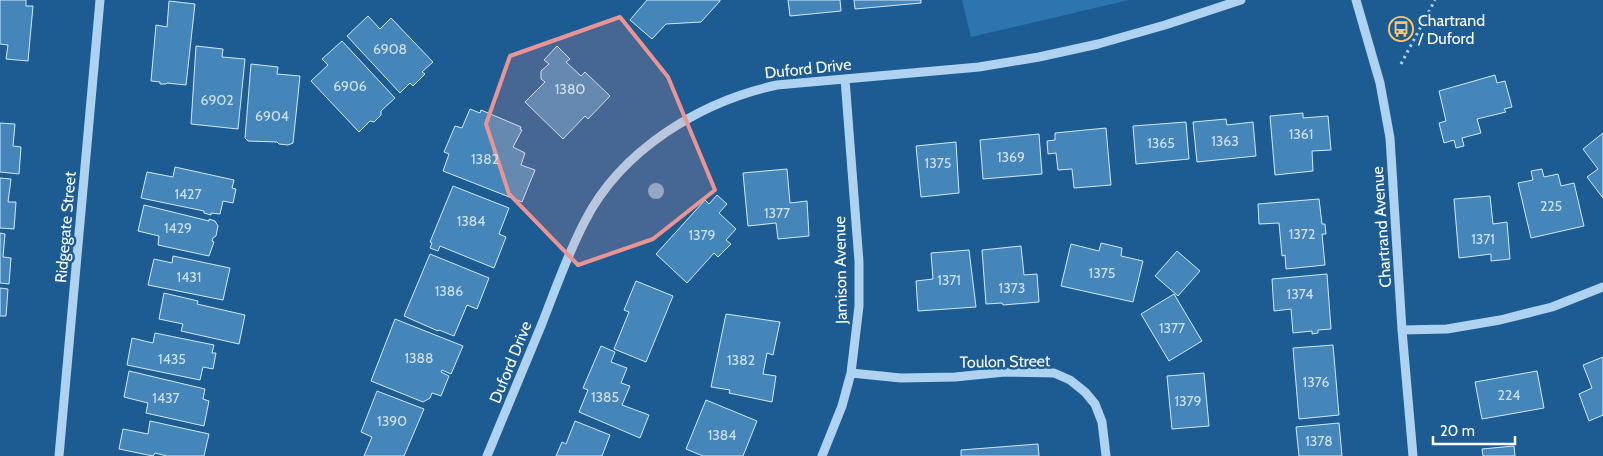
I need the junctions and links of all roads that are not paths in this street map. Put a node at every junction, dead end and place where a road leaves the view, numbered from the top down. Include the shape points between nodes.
1 (100, 0) edge
2 (1241, 0) edge
3 (1356, 0) edge
4 (845, 79) junction
5 (1603, 287) edge
6 (1402, 330) junction
7 (851, 373) junction
8 (59, 456) edge
9 (487, 456) edge
10 (822, 456) edge
11 (1106, 456) edge
12 (1413, 456) edge

1 - 8 street, Ridgegate Street
2 - 4 street, Duford Drive via 1156,28 1039,57 979,67
3 - 6 street, Chartrand Avenue via 1380,82 1390,138
4 - 7 street, Jamison Avenue via 859,262 859,306
4 - 9 street, Duford Drive via 777,85 734,96 678,124 626,166 585,220
5 - 6 street via 1552,307 1500,320 1447,329
6 - 12 street, Chartrand Avenue
7 - 10 street, Jamison Avenue
7 - 11 street, Toulon Street via 901,378 1005,372 1054,373 1070,380 1096,404

